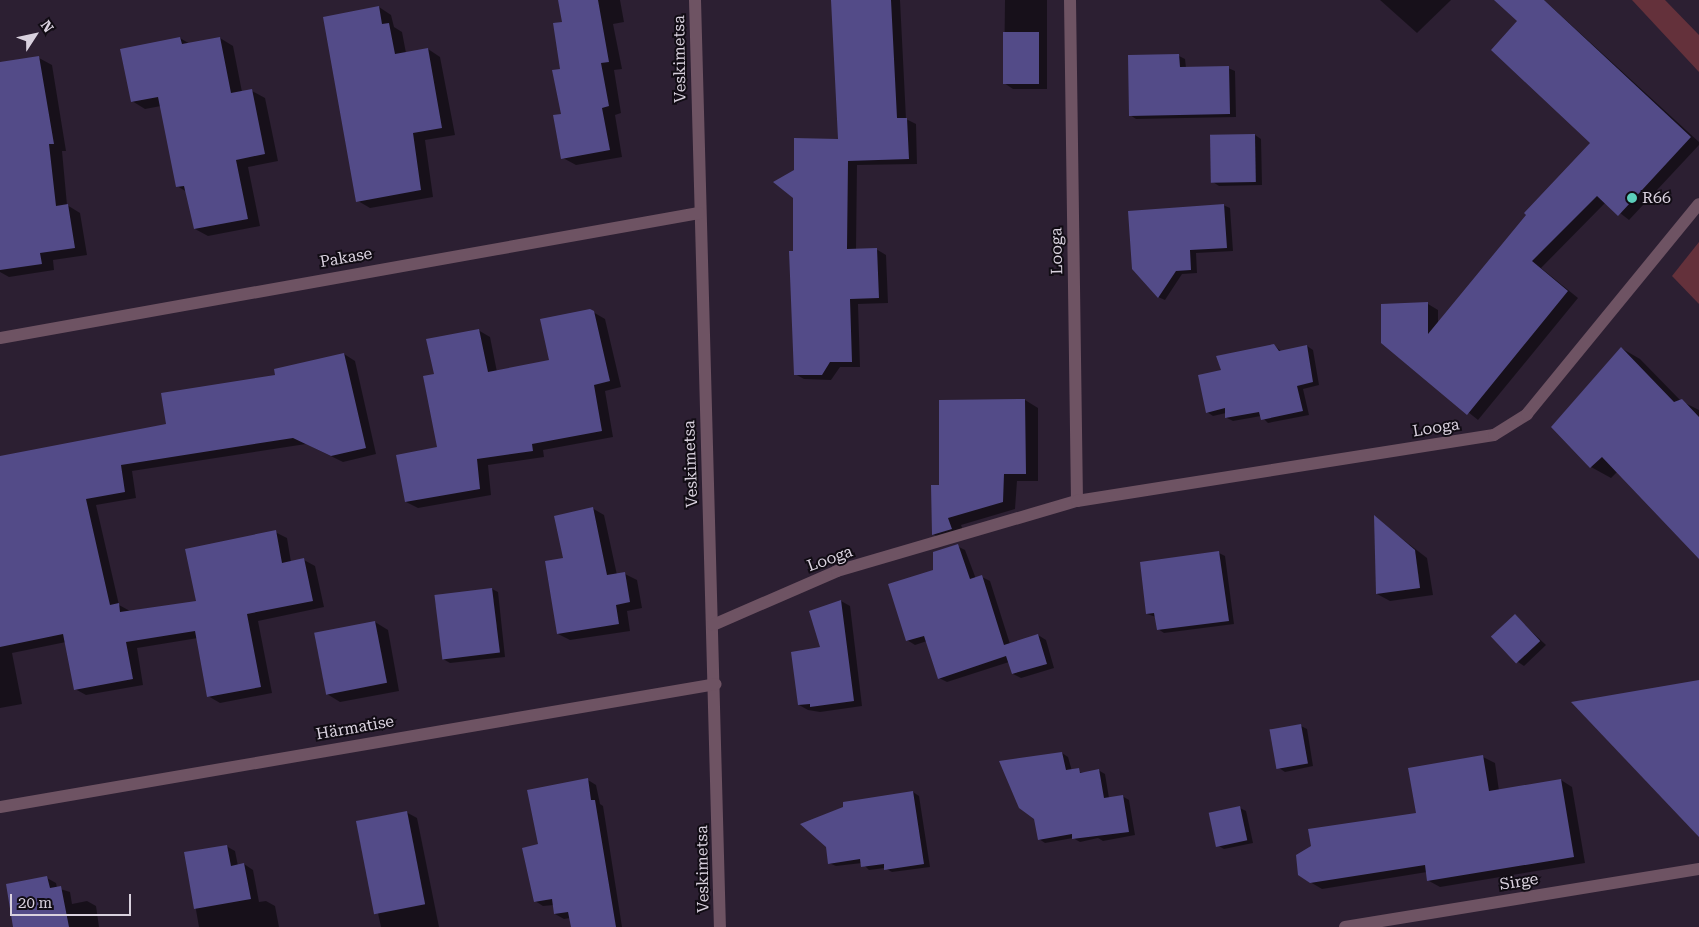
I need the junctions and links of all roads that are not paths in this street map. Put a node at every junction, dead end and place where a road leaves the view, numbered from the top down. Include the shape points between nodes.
1 (695, 0) edge
2 (1070, 0) edge
3 (1699, 204) edge
4 (699, 213) junction
5 (0, 338) edge
6 (1077, 501) junction
7 (713, 625) junction
8 (716, 684) junction
9 (0, 808) edge
10 (1699, 869) edge
11 (720, 927) edge
12 (1345, 927) edge

1 - 4 street, Veskimetsa
2 - 6 street, Looga
3 - 6 street, Looga via 1527,414 1494,435
4 - 5 street, Pakase
4 - 7 street, Veskimetsa
6 - 7 street, Looga via 837,571
7 - 8 street, Veskimetsa
8 - 9 street, Härmatise
8 - 11 street, Veskimetsa
10 - 12 street, Sirge

